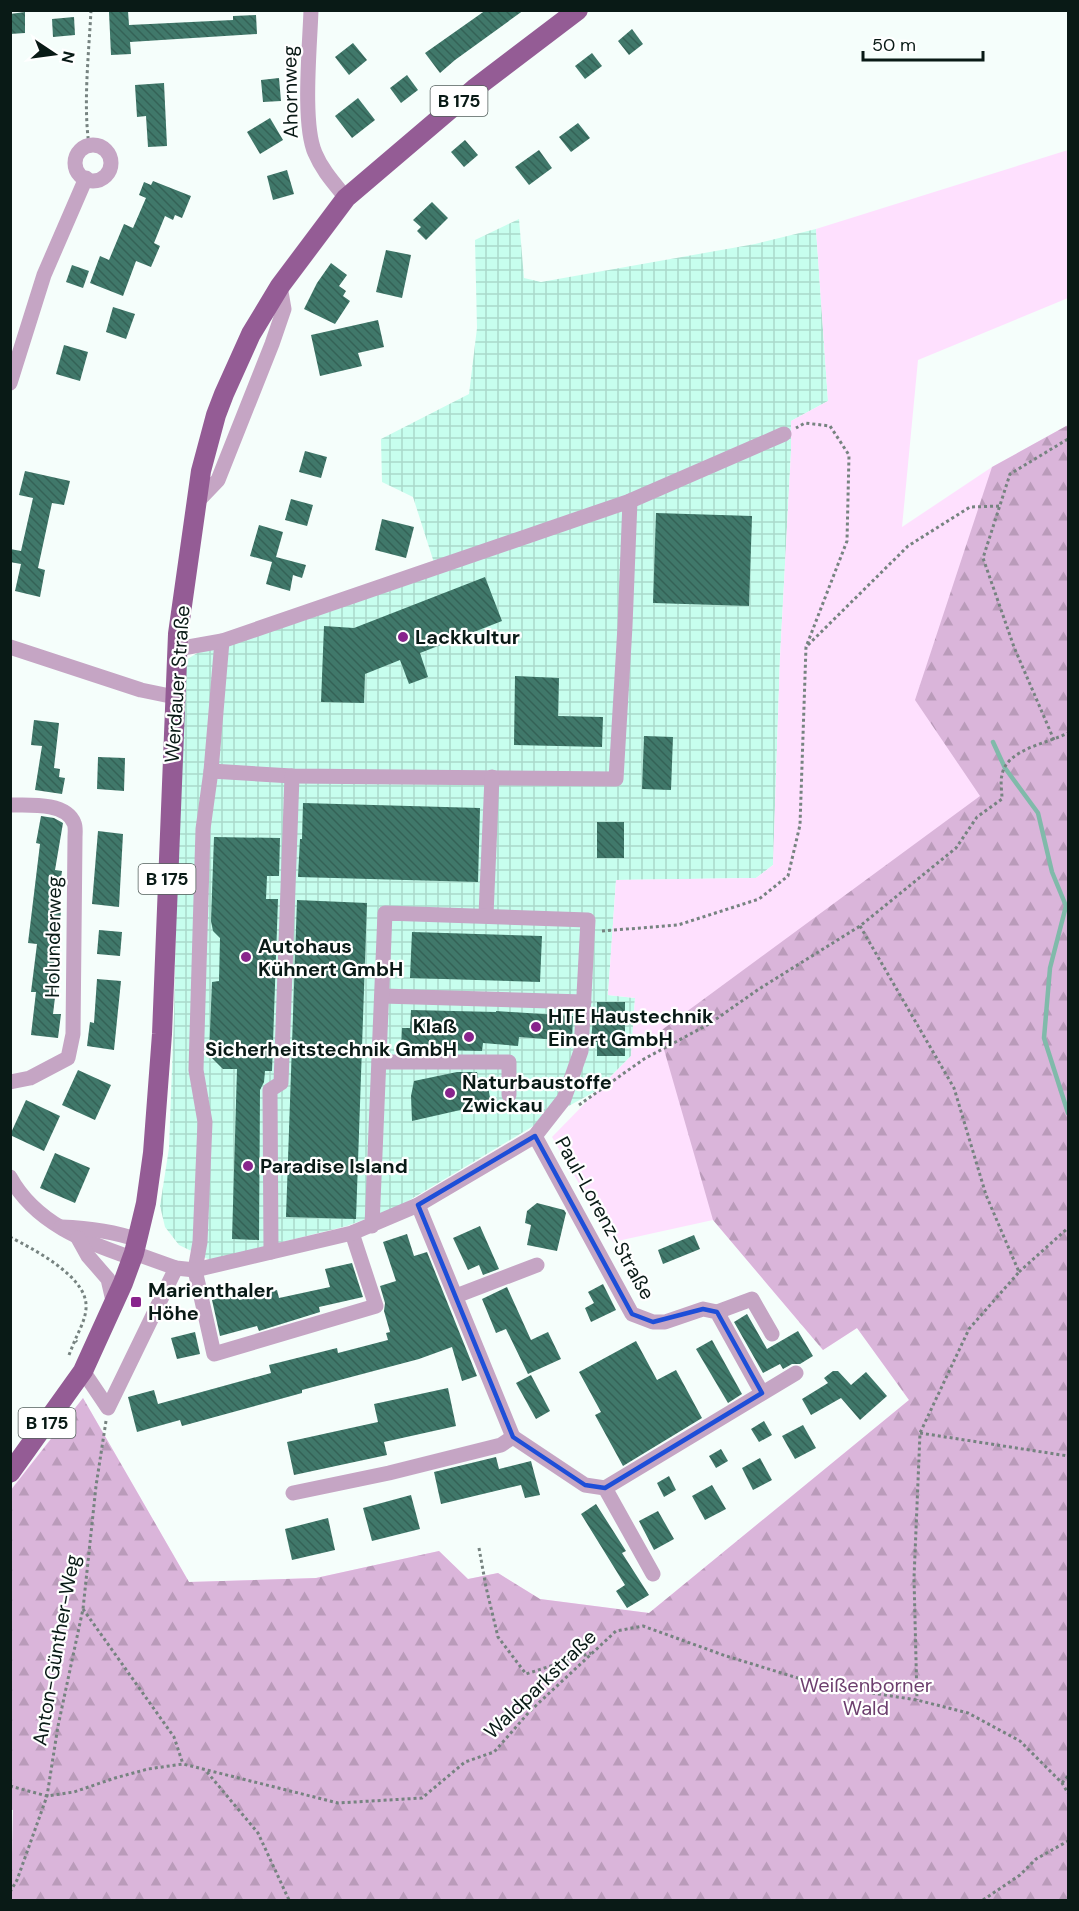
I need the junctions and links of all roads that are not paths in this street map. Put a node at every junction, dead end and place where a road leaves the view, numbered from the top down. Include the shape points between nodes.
1 (311, 10) edge
2 (578, 10) edge
3 (86, 178) junction
4 (346, 198) junction
5 (280, 286) junction
6 (10, 383) edge
7 (784, 434) road end
8 (630, 501) junction
9 (196, 503) junction
10 (222, 641) junction
11 (10, 646) edge
12 (177, 649) junction
13 (175, 697) junction
14 (211, 771) junction
15 (292, 776) junction
16 (492, 777) junction
17 (10, 805) edge
18 (486, 915) junction
19 (382, 996) junction
20 (584, 1002) junction
21 (379, 1062) junction
22 (10, 1082) edge
23 (509, 1095) dead end
24 (535, 1136) junction
25 (10, 1177) edge
26 (418, 1205) junction
27 (372, 1226) junction
28 (61, 1227) junction
29 (352, 1233) junction
30 (78, 1238) junction
31 (134, 1250) junction
32 (271, 1252) junction
33 (537, 1264) dead end
34 (176, 1268) junction
35 (195, 1270) junction
36 (456, 1296) junction
37 (114, 1305) junction
38 (717, 1312) junction
39 (772, 1334) dead end
40 (82, 1371) junction
41 (796, 1373) dead end
42 (762, 1393) junction
43 (513, 1437) junction
44 (10, 1473) edge
45 (605, 1488) junction
46 (293, 1493) dead end
47 (653, 1574) dead end

1 - 4 street, Ahornweg via 309,127 313,150 323,170
2 - 4 main road, Werdauer Straße / B 175 via 474,89
3 - 3 street via 77,170 76,158 89,145 101,147 111,162 108,173 91,180
3 - 6 street via 44,275
4 - 5 main road, Werdauer Straße / B 175
5 - 9 main road, Werdauer Straße / B 175 via 251,334 224,394 201,471
5 - 9 street via 284,309 272,344 218,480
7 - 8 street
8 - 10 street
8 - 16 street via 616,779
9 - 12 main road, Werdauer Straße / B 175
10 - 12 street
10 - 14 street
11 - 13 street via 141,690
12 - 13 main road, Werdauer Straße / B 175
13 - 31 main road, Werdauer Straße / B 175 via 153,1153
14 - 15 street
14 - 35 street via 203,829 196,1070 206,1122
15 - 16 street
15 - 32 street via 281,1083 270,1090
16 - 18 street
17 - 22 street, Holunderweg via 43,805 68,814 75,824 75,865 73,1034 68,1058 30,1078
18 - 19 street via 385,913
18 - 20 street via 588,920
19 - 20 street
19 - 21 street
20 - 24 street via 581,1051 564,1099
21 - 23 street via 509,1062
21 - 27 street
24 - 26 street, Paul-Lorenz-Straße
24 - 38 street, Paul-Lorenz-Straße via 632,1314 665,1322 703,1309
25 - 28 street via 29,1203
26 - 27 street, Paul-Lorenz-Straße
26 - 36 street
27 - 29 street, Paul-Lorenz-Straße
28 - 30 street
28 - 31 street via 120,1233
29 - 32 street, Paul-Lorenz-Straße
29 - 35 street via 376,1306 214,1354
30 - 31 street
30 - 37 street via 108,1279
31 - 34 street, Paul-Lorenz-Straße
31 - 37 main road, Werdauer Straße / B 175
32 - 35 street, Paul-Lorenz-Straße
33 - 36 street
34 - 35 street, Paul-Lorenz-Straße
34 - 40 street via 108,1408
36 - 43 street
37 - 40 main road, Werdauer Straße / B 175
38 - 39 street, Paul-Lorenz-Straße via 752,1299
38 - 42 street
40 - 44 main road, Werdauer Straße / B 175
41 - 42 street
42 - 45 street
43 - 45 street via 585,1485
43 - 46 street via 501,1445
45 - 47 street

